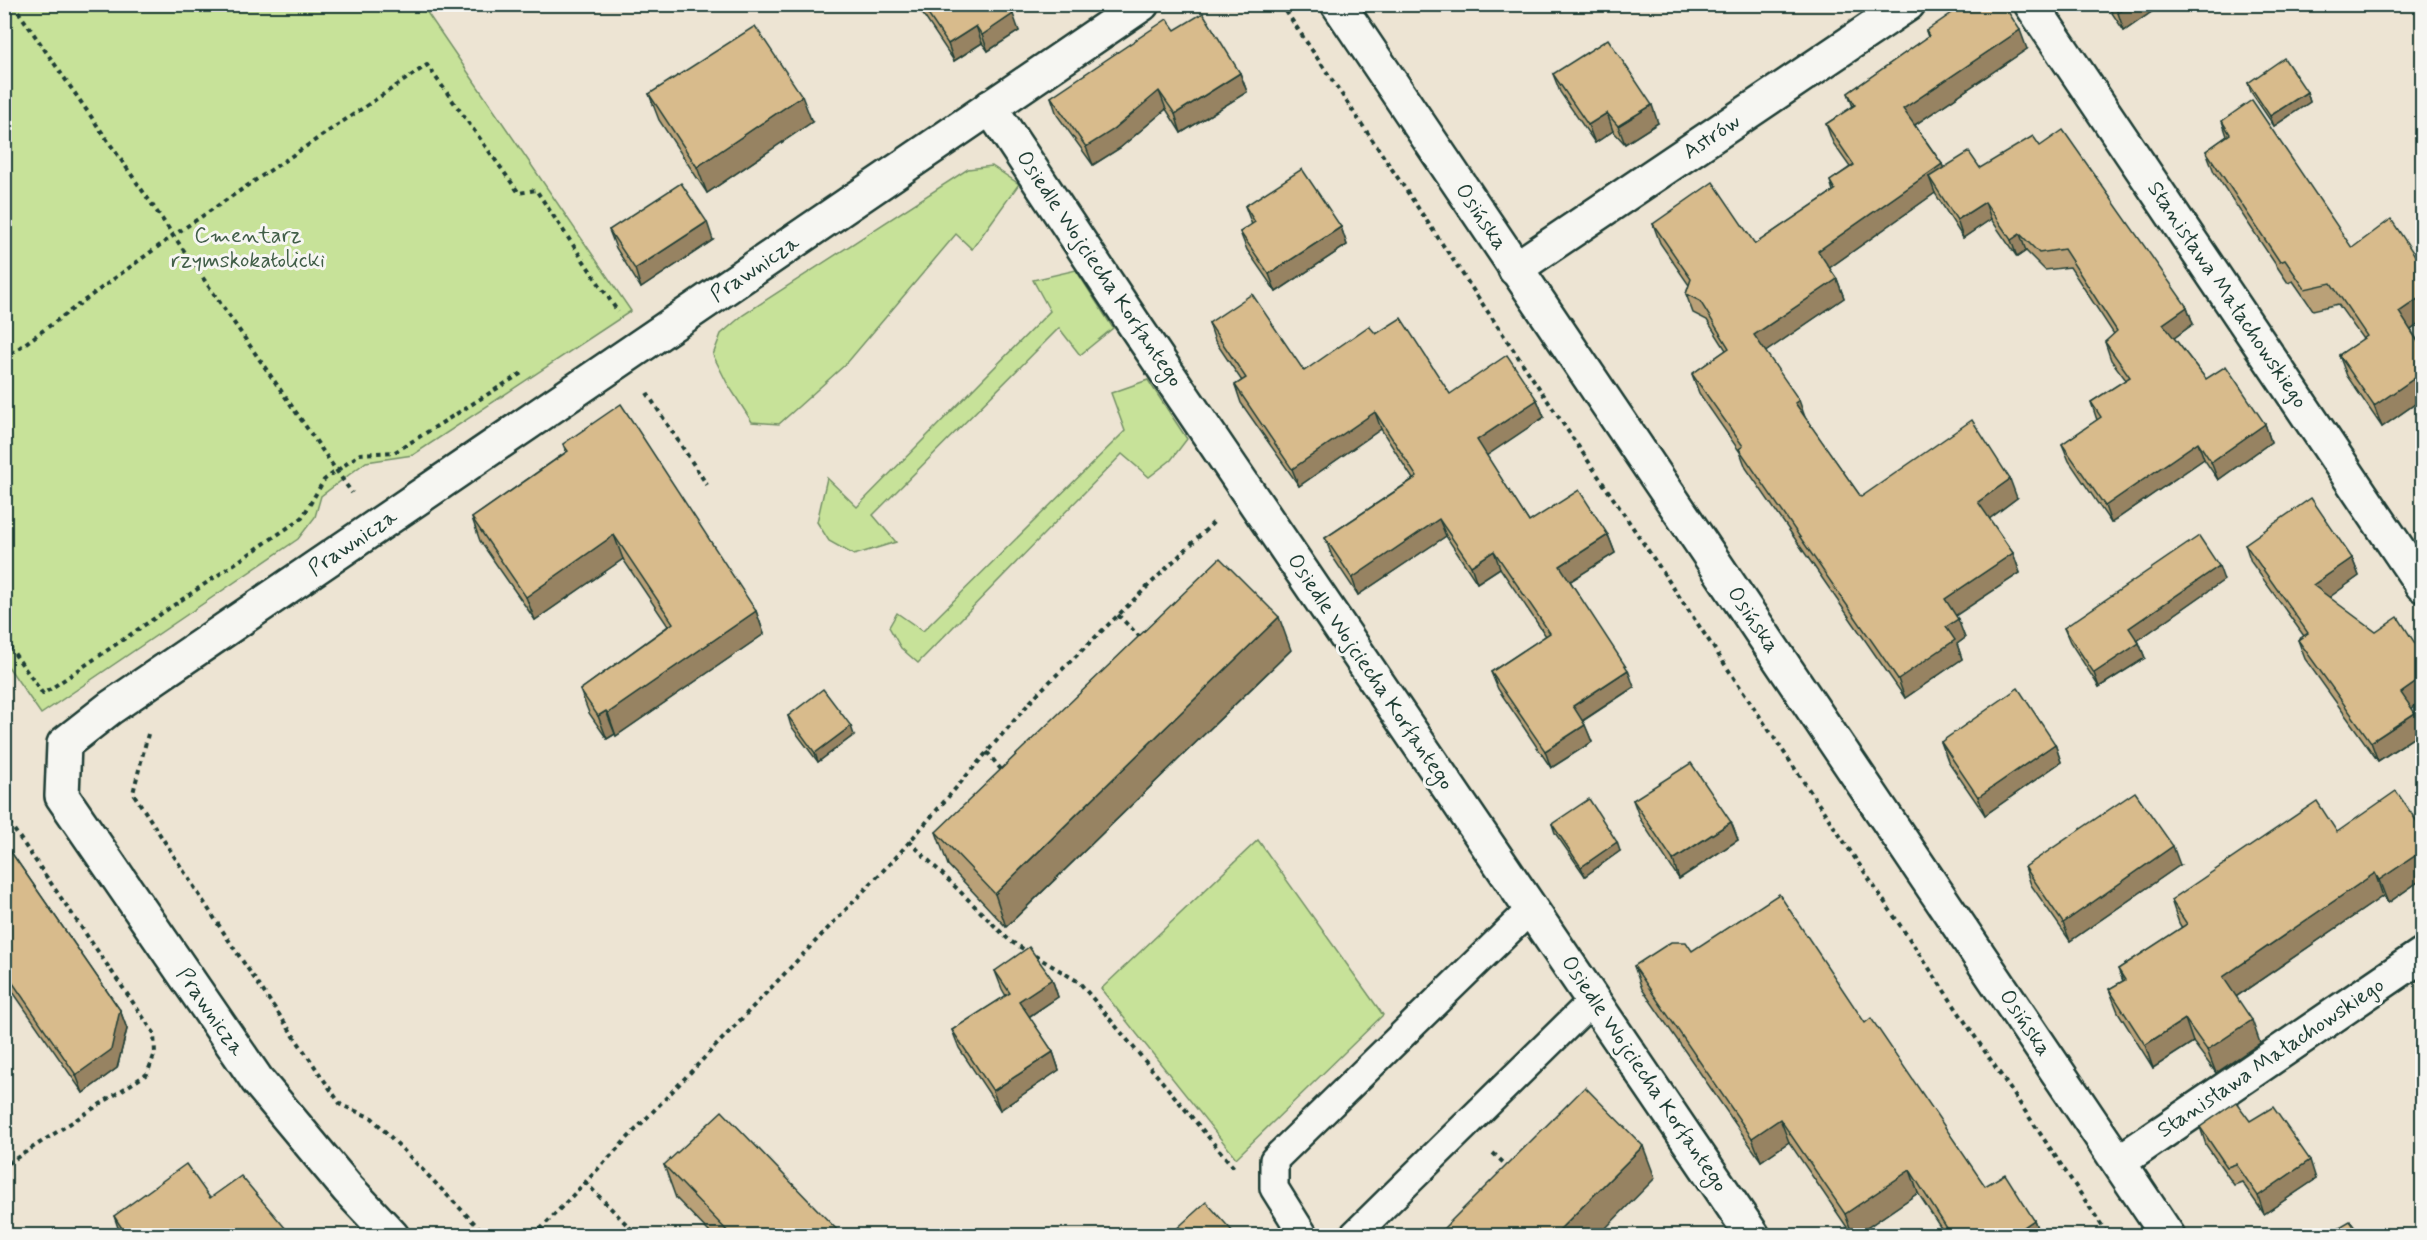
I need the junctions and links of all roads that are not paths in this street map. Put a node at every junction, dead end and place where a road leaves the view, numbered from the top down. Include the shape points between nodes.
1 (1142, 4) edge
2 (1338, 4) edge
3 (1908, 4) edge
4 (2031, 4) edge
5 (990, 107) junction
6 (1515, 269) junction
7 (2422, 585) edge
8 (1531, 909) junction
9 (2422, 955) edge
10 (1593, 1000) junction
11 (2119, 1162) junction
12 (392, 1236) edge
13 (1304, 1236) edge
14 (1353, 1236) edge
15 (1754, 1236) edge
16 (2168, 1236) edge

1 - 5 street, Prawnicza
2 - 6 street, Osińska
3 - 6 street, Astrów
4 - 7 street, Stanisława Małachowskiego
5 - 8 street, Osiedle Wojciecha Korfantego
5 - 12 street, Prawnicza via 110,708 64,744 62,796 257,1080
6 - 11 street, Osińska
8 - 10 street, Osiedle Wojciecha Korfantego
8 - 13 lane via 1274,1160 1274,1188
9 - 11 street, Stanisława Małachowskiego
10 - 14 lane
10 - 15 street, Osiedle Wojciecha Korfantego
11 - 16 street, Osińska

